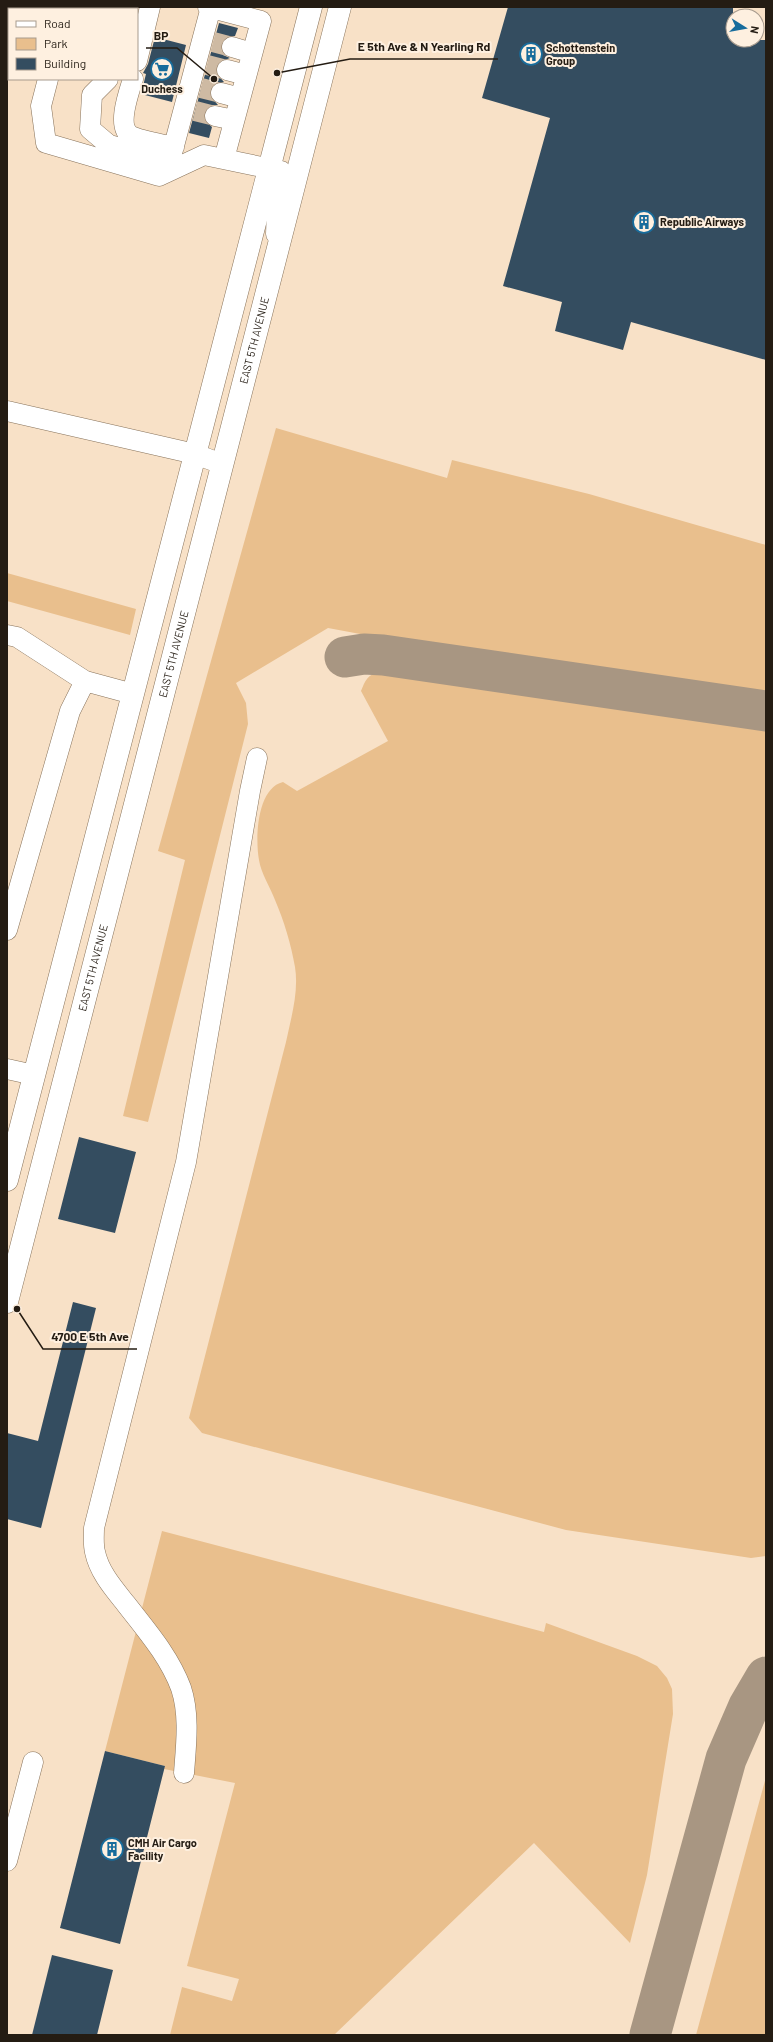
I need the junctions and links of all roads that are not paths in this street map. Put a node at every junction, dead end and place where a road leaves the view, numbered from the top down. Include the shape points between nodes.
1 (150, 7) edge
2 (210, 7) edge
3 (311, 7) edge
4 (340, 7) edge
5 (232, 47) tunnel mouth
6 (252, 53) junction
7 (138, 57) edge
8 (227, 70) tunnel mouth
9 (246, 75) junction
10 (48, 80) edge
11 (103, 80) edge
12 (133, 80) edge
13 (92, 82) edge
14 (221, 93) tunnel mouth
15 (240, 98) junction
16 (215, 116) tunnel mouth
17 (234, 120) junction
18 (224, 159) junction
19 (170, 160) junction
20 (270, 169) junction
21 (275, 258) junction
22 (7, 411) edge
23 (195, 454) junction
24 (222, 464) junction
25 (7, 635) edge
26 (85, 681) junction
27 (133, 694) junction
28 (257, 758) dead end
29 (7, 930) edge
30 (7, 1069) edge
31 (34, 1075) junction
32 (7, 1180) edge
33 (7, 1302) edge
34 (33, 1762) dead end
35 (184, 1773) dead end
36 (7, 1861) edge

1 - 7 lane
2 - 6 lane via 260,21
2 - 19 lane via 208,41 202,64 190,109
3 - 20 main road
4 - 21 main road, EAST 5TH AVENUE
5 - 6 lane
6 - 9 lane
8 - 9 lane
9 - 15 lane
10 - 19 lane via 41,106 46,143 159,176
11 - 13 lane
12 - 19 lane via 124,115 125,128 131,136
13 - 19 lane via 90,129 110,145
14 - 15 lane
15 - 17 lane
16 - 17 lane
17 - 18 lane
18 - 19 lane via 204,155
18 - 20 lane
20 - 21 lane via 281,171 283,182 277,209
20 - 23 main road
21 - 24 main road, EAST 5TH AVENUE
22 - 23 lane
23 - 24 lane
23 - 27 main road
24 - 33 main road, EAST 5TH AVENUE
25 - 26 lane via 17,637
26 - 27 lane
26 - 29 lane via 70,711
27 - 31 main road
28 - 35 lane via 244,820 186,1162 94,1528 95,1554 110,1584 165,1656 181,1690 186,1724
30 - 31 lane
31 - 32 main road
34 - 36 lane

